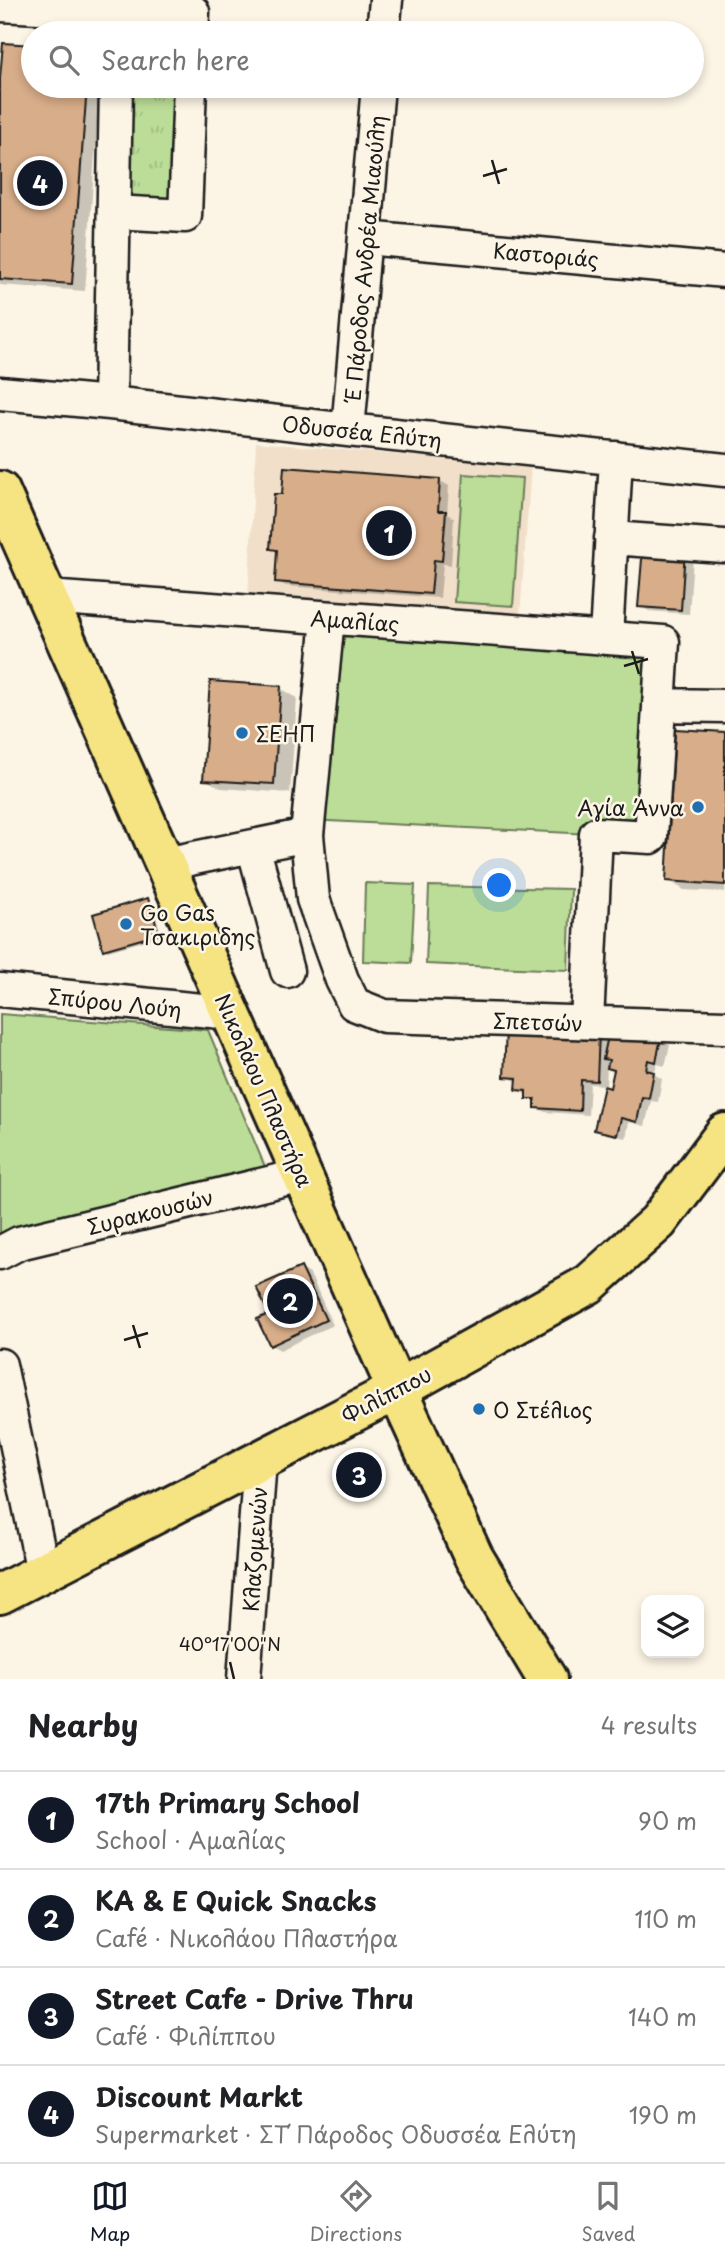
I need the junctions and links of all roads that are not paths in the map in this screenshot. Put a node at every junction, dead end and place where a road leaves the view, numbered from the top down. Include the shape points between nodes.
1 (386, 0) edge
2 (0, 5) edge
3 (110, 21) edge
4 (124, 21) edge
5 (192, 21) edge
6 (384, 21) edge
7 (116, 98) edge
8 (190, 98) edge
9 (378, 98) edge
10 (114, 212) junction
11 (366, 238) junction
12 (725, 271) edge
13 (0, 393) edge
14 (110, 402) junction
15 (348, 430) junction
16 (616, 458) junction
17 (725, 470) edge
18 (0, 491) edge
19 (611, 538) junction
20 (723, 546) dead end
21 (47, 597) junction
22 (328, 618) junction
23 (606, 638) junction
24 (659, 705) junction
25 (725, 706) edge
26 (307, 835) junction
27 (253, 846) junction
28 (165, 864) junction
29 (288, 971) dead end
30 (0, 990) edge
31 (231, 1013) junction
32 (587, 1023) junction
33 (725, 1027) edge
34 (725, 1133) edge
35 (302, 1175) junction
36 (0, 1254) edge
37 (0, 1365) edge
38 (397, 1390) junction
39 (260, 1460) junction
40 (43, 1572) junction
41 (0, 1594) edge
42 (244, 1679) edge
43 (547, 1679) edge

1 - 6 street
2 - 3 street
4 - 5 street via 192,12
7 - 10 street
8 - 10 street via 185,216
9 - 11 street, Ε΄ Πάροδος Ανδρέα Μιαούλη
10 - 14 street
11 - 12 street, Καστοριάς
11 - 15 street, Ε΄ Πάροδος Ανδρέα Μιαούλη
13 - 14 street, Οδυσσέα Ελύτη
14 - 15 street, Οδυσσέα Ελύτη
15 - 16 street, Οδυσσέα Ελύτη
16 - 17 street, Οδυσσέα Ελύτη
16 - 19 street
18 - 21 main road, Νικολάου Πλαστήρα
19 - 20 street
19 - 23 street
21 - 22 street, Αμαλίας
21 - 28 main road, Νικολάου Πλαστήρα
22 - 23 street, Αμαλίας
22 - 26 street
23 - 24 street, Αμαλίας via 663,642
24 - 25 street
24 - 32 street via 651,837 596,834
26 - 27 street
26 - 32 street, Σπετσών via 313,899 354,1004 384,1016
27 - 28 street
27 - 29 street
28 - 31 main road, Νικολάου Πλαστήρα
30 - 31 street, Σπύρου Λούη
31 - 35 main road, Νικολάου Πλαστήρα
32 - 33 street, Σπετσών
34 - 38 main road, Φιλίππου via 658,1222 589,1284
35 - 36 street, Συρακουσών via 19,1243
35 - 38 main road, Νικολάου Πλαστήρα
37 - 40 street
38 - 39 main road, Φιλίππου
38 - 43 main road, Νικολάου Πλαστήρα via 473,1556
39 - 40 main road, Φιλίππου
39 - 42 street, Κλαζομενών
40 - 41 main road, Φιλίππου

